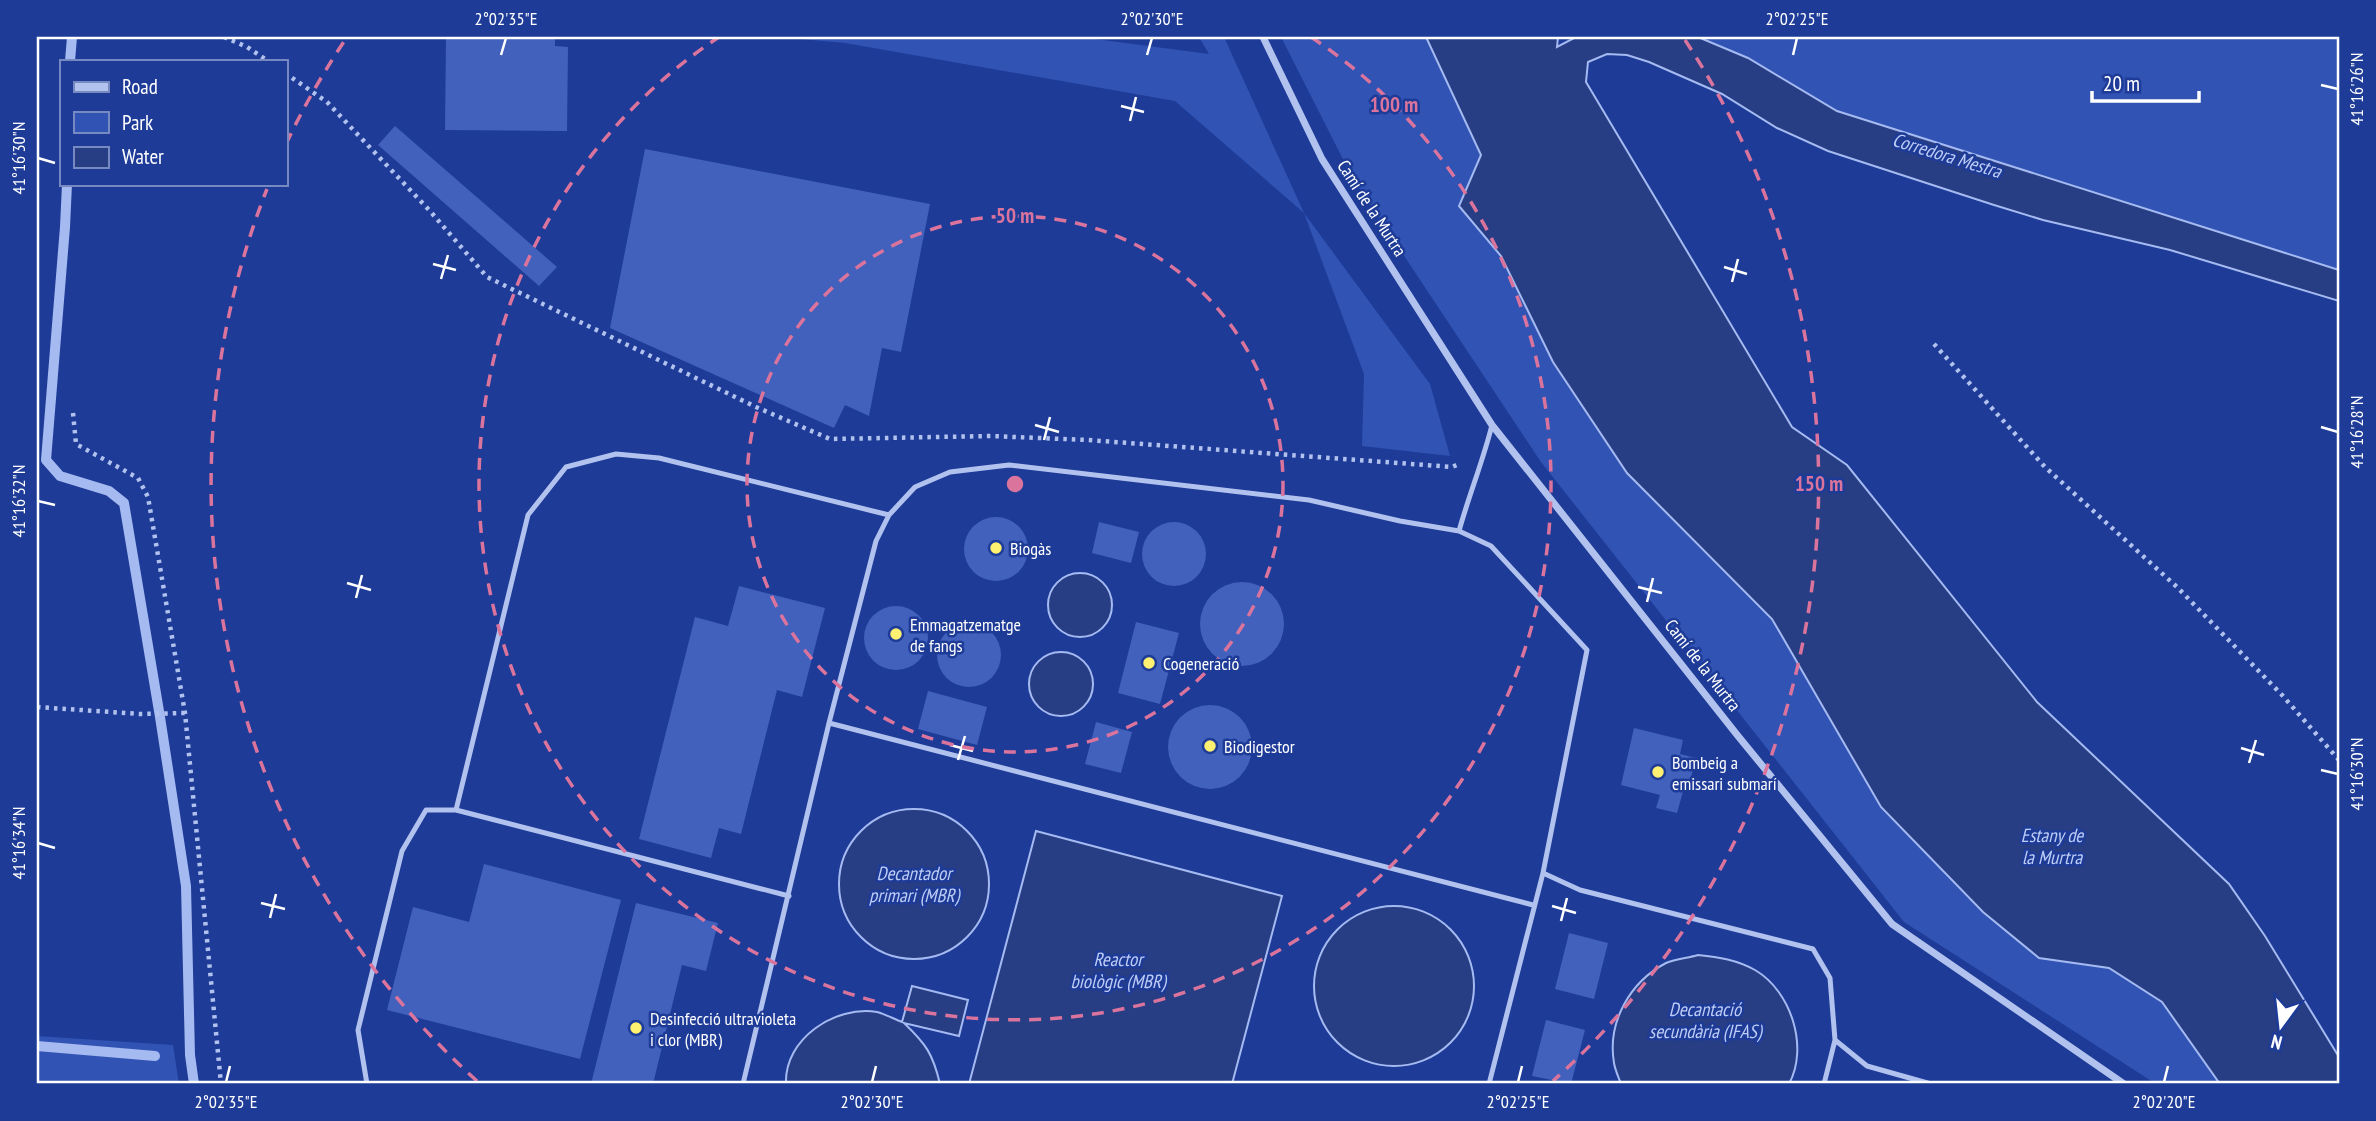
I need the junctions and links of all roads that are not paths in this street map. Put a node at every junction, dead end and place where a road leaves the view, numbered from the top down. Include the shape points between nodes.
1 (1263, 37) edge
2 (1492, 425) junction
3 (889, 515) junction
4 (1459, 531) junction
5 (829, 723) junction
6 (456, 810) junction
7 (1543, 873) junction
8 (789, 896) junction
9 (1534, 905) junction
10 (1835, 1040) junction
11 (367, 1084) edge
12 (743, 1084) edge
13 (1489, 1084) edge
14 (1824, 1084) edge
15 (1931, 1084) edge
16 (2124, 1084) edge

1 - 2 street, Camí de la Murtra via 1322,159
2 - 4 lane
2 - 16 street, Camí de la Murtra via 1892,924
3 - 4 lane via 915,487 950,472 1009,465 1309,500
3 - 5 lane via 876,541
3 - 6 lane via 659,458 617,454 566,467 528,514
4 - 7 lane via 1491,546 1587,650
5 - 8 lane
5 - 9 lane
6 - 8 lane
6 - 11 lane via 426,810 402,851 358,1030
7 - 9 lane
7 - 10 lane via 1580,890 1813,949 1830,978
8 - 12 lane
9 - 13 lane
10 - 14 lane
10 - 15 lane via 1867,1066

